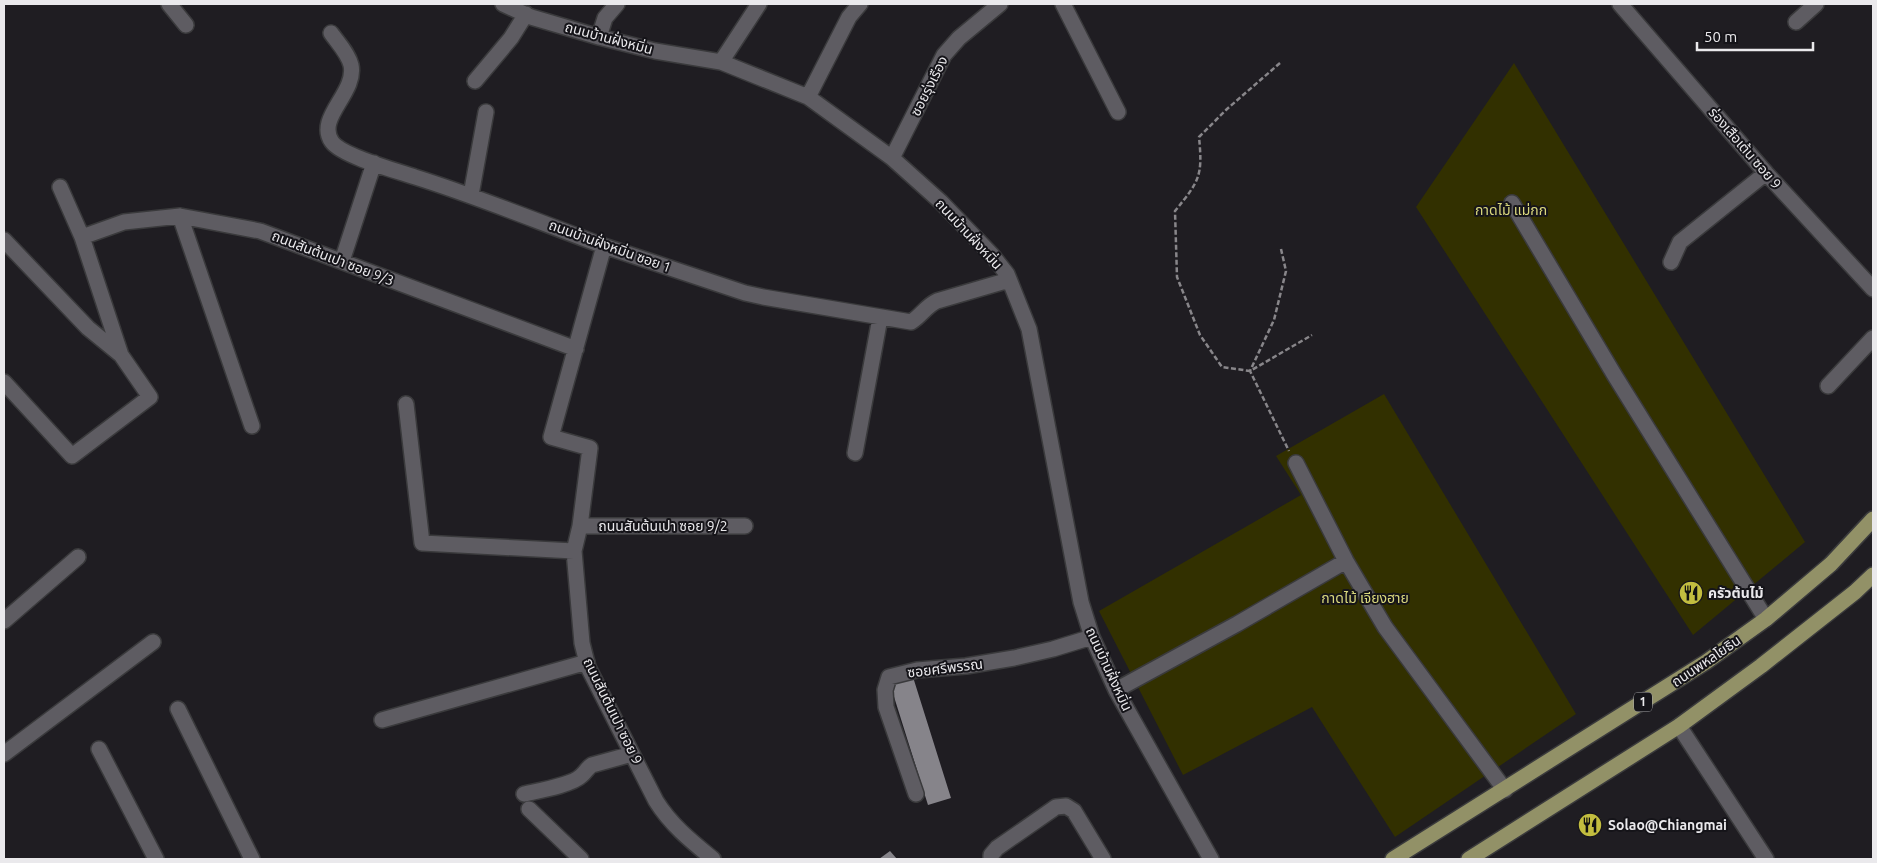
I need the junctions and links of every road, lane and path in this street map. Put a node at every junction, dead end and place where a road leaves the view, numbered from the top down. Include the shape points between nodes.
1 (169, 4) edge
2 (503, 4) edge
3 (617, 4) edge
4 (759, 4) edge
5 (860, 4) edge
6 (1000, 4) edge
7 (1063, 4) edge
8 (1620, 4) edge
9 (1816, 4) edge
10 (532, 12) edge
11 (1796, 22) dead end
12 (186, 25) dead end
13 (331, 33) dead end
14 (600, 37) junction
15 (721, 62) junction
16 (1280, 62) dead end
17 (475, 82) dead end
18 (808, 97) junction
19 (486, 112) dead end
20 (1118, 112) dead end
21 (892, 158) junction
22 (374, 164) junction
23 (1766, 173) junction
24 (60, 187) dead end
25 (471, 195) junction
26 (1512, 203) dead end
27 (180, 216) junction
28 (82, 237) junction
29 (4, 240) edge
30 (604, 246) junction
31 (1281, 249) dead end
32 (342, 261) junction
33 (1671, 262) dead end
34 (1009, 280) junction
35 (1873, 289) edge
36 (880, 318) junction
37 (1312, 335) dead end
38 (1873, 338) edge
39 (576, 349) junction
40 (120, 354) junction
41 (1250, 370) junction
42 (4, 382) edge
43 (1828, 386) dead end
44 (406, 404) dead end
45 (252, 426) dead end
46 (855, 453) dead end
47 (1296, 463) joint
48 (1873, 519) edge
49 (580, 526) junction
50 (745, 526) dead end
51 (574, 551) junction
52 (78, 557) dead end
53 (1346, 561) junction
54 (1873, 575) edge
55 (1766, 619) junction
56 (4, 621) edge
57 (1092, 637) junction
58 (153, 642) dead end
59 (587, 662) junction
60 (1116, 690) junction
61 (178, 709) dead end
62 (382, 720) dead end
63 (1679, 726) junction
64 (99, 749) dead end
65 (4, 754) edge
66 (632, 754) junction
67 (1505, 790) junction
68 (524, 794) dead end
69 (916, 794) dead end
70 (529, 809) dead end
71 (156, 859) edge
72 (252, 859) edge
73 (581, 859) edge
74 (713, 859) edge
75 (991, 859) edge
76 (1103, 859) edge
77 (1211, 859) edge
78 (1393, 859) edge
79 (1469, 859) edge
80 (1766, 859) edge

1 - 12 street
2 - 10 street, ถนนบ้านฝั่งหมิ่น
3 - 14 street via 605,18
4 - 15 street
5 - 18 street via 849,17
6 - 21 street, ซอยรุ่งเรือง via 944,55
7 - 20 street
8 - 23 street, ร่องเสือเต้น ซอย 9
9 - 11 street
10 - 14 street, ถนนบ้านฝั่งหมิ่น
10 - 17 street
13 - 22 street, ถนนบ้านฝั่งหมิ่น ซอย 1 via 348,58 352,78 328,122 330,140 344,151
14 - 15 street, ถนนบ้านฝั่งหมิ่น via 655,51
15 - 18 street, ถนนบ้านฝั่งหมิ่น
16 - 41 path via 1199,137 1202,164 1195,186 1175,211 1177,277 1200,335 1222,367
18 - 21 street, ถนนบ้านฝั่งหมิ่น
19 - 25 street
21 - 34 street, ถนนบ้านฝั่งหมิ่น via 941,202 992,255
22 - 25 street, ถนนบ้านฝั่งหมิ่น ซอย 1
22 - 32 street
23 - 33 street via 1680,242
23 - 35 street, ร่องเสือเต้น ซอย 9
24 - 28 street
25 - 30 street, ถนนบ้านฝั่งหมิ่น ซอย 1
26 - 55 street
27 - 28 street, ถนนสันต้นเปา ซอย 9/3 via 124,222
27 - 32 street, ถนนสันต้นเปา ซอย 9/3 via 260,231
27 - 45 street
28 - 40 street
29 - 40 street via 88,328
30 - 36 street, ถนนบ้านฝั่งหมิ่น ซอย 1 via 745,293
30 - 39 street, ถนนสันต้นเปา ซอย 9
31 - 41 path via 1286,270 1274,320
32 - 39 street, ถนนสันต้นเปา ซอย 9/3
34 - 36 street, ถนนบ้านฝั่งหมิ่น ซอย 1 via 930,304 911,322
34 - 57 street, ถนนบ้านฝั่งหมิ่น via 1029,329 1081,602
36 - 46 street
37 - 41 path
38 - 43 street
39 - 49 street, ถนนสันต้นเปา ซอย 9 via 551,437 590,448
40 - 42 street via 150,397 72,456
41 - 47 path
44 - 51 street via 422,543
47 - 53 street
48 - 55 main road, ถนนพหลโยธิน / 1 via 1831,564
49 - 50 street, ถนนสันต้นเปา ซอย 9/2
49 - 51 street, ถนนสันต้นเปา ซอย 9
51 - 59 street, ถนนสันต้นเปา ซอย 9 via 582,643
52 - 56 street
53 - 60 street
53 - 67 street via 1385,627
54 - 63 main road via 1762,666
55 - 67 main road, ถนนพหลโยธิน / 1 via 1706,662
57 - 60 street, ถนนบ้านฝั่งหมิ่น
57 - 69 street, ซอยศรีพรรณ via 1014,658 917,670 889,677 885,690 886,707
58 - 65 street
59 - 62 street
59 - 66 street, ถนนสันต้นเปา ซอย 9
60 - 77 street, ถนนบ้านฝั่งหมิ่น
61 - 72 street
63 - 79 main road
63 - 80 street
64 - 71 street
66 - 68 street via 592,765 573,781
66 - 74 street, ถนนสันต้นเปา ซอย 9 via 667,818
67 - 78 main road, ถนนพหลโยธิน / 1
70 - 73 street
75 - 76 street via 997,848 1056,808 1066,806 1074,811

